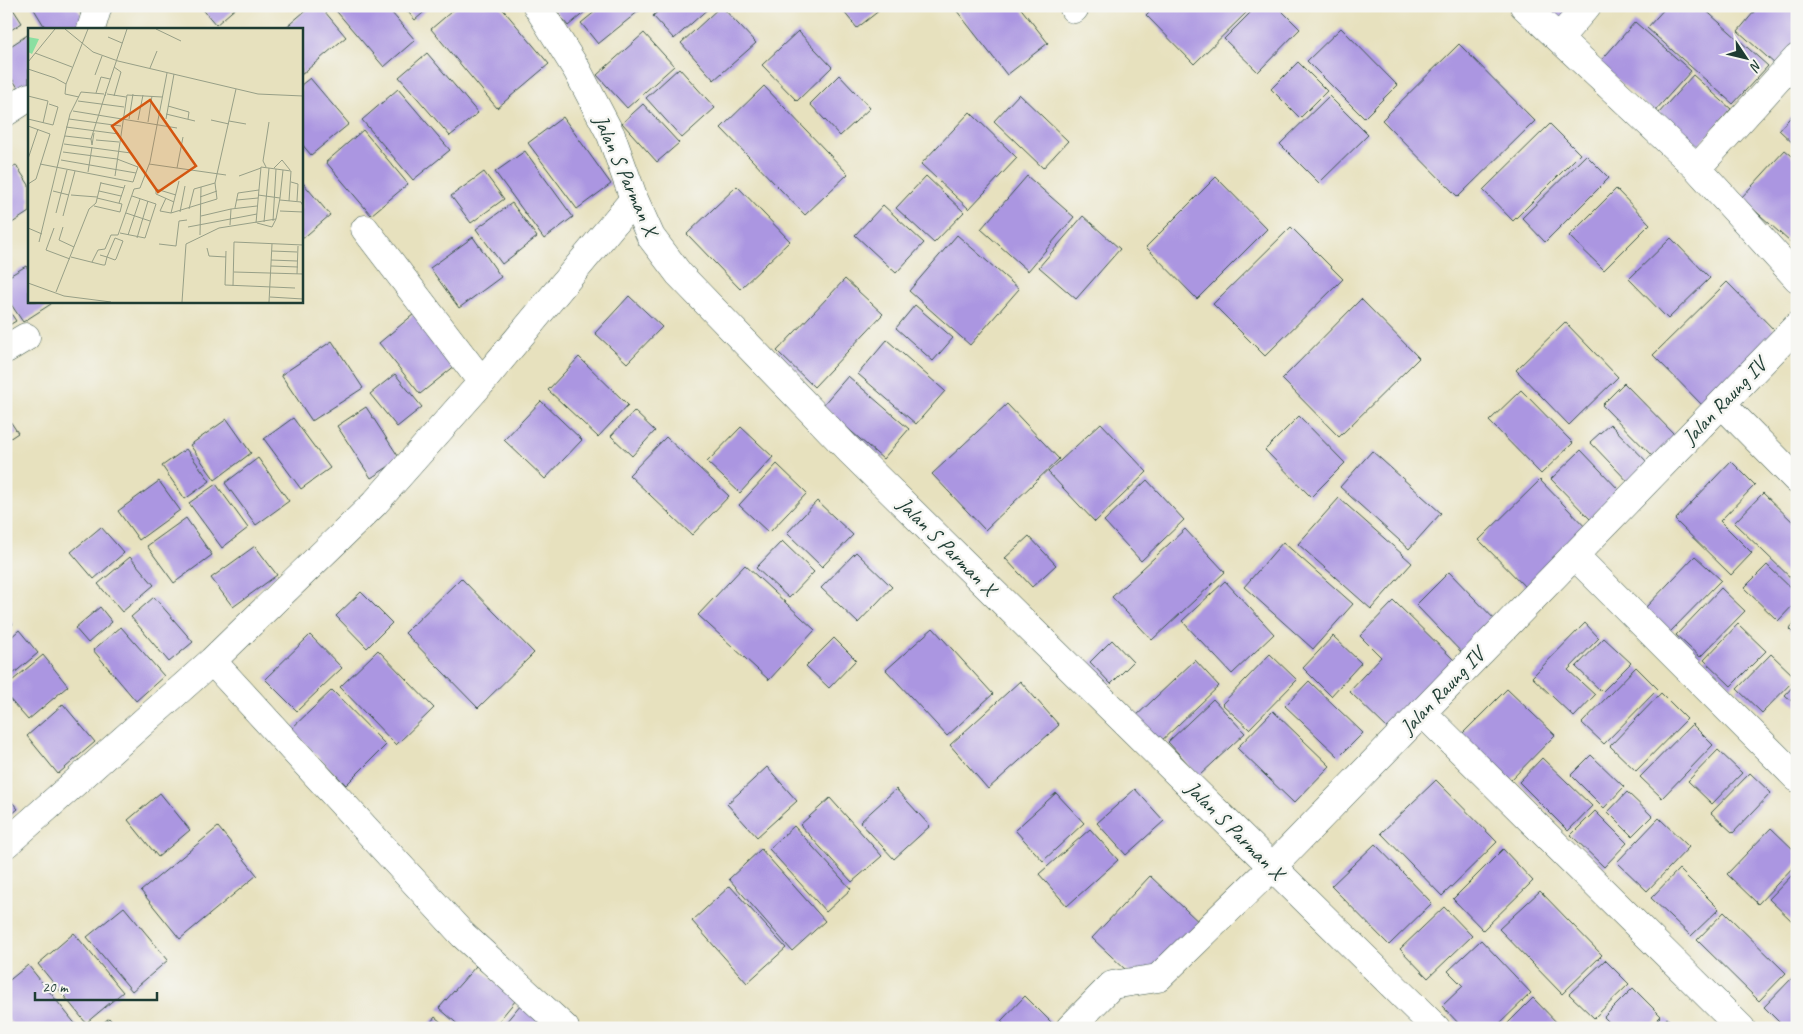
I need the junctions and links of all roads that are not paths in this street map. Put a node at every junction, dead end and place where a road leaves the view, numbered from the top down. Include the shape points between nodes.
1 (98, 6) edge
2 (537, 6) edge
3 (1524, 6) edge
4 (1587, 6) edge
5 (91, 28) edge
6 (1559, 38) junction
7 (1797, 58) edge
8 (28, 98) edge
9 (6, 112) edge
10 (1697, 168) junction
11 (634, 199) junction
12 (365, 228) dead end
13 (1797, 278) edge
14 (1797, 326) edge
15 (482, 382) junction
16 (1722, 404) junction
17 (1797, 480) edge
18 (1574, 555) junction
19 (212, 661) junction
20 (1422, 712) junction
21 (1797, 778) edge
22 (6, 844) edge
23 (1272, 866) junction
24 (565, 1028) edge
25 (1070, 1028) edge
26 (1436, 1028) edge
27 (1741, 1028) edge

1 - 5 street
2 - 11 street, Jalan S Parman X via 578,70 610,135
3 - 6 street
4 - 6 street
6 - 10 street
7 - 10 street
8 - 9 street
10 - 13 street
11 - 15 street
11 - 23 street, Jalan S Parman X via 650,237 678,274 850,450
12 - 15 street
14 - 16 street, Jalan Raung IV
15 - 19 street via 374,504
16 - 17 street
16 - 18 street, Jalan Raung IV
18 - 20 street, Jalan Raung IV
18 - 21 street
19 - 22 street
19 - 24 street via 463,934
20 - 23 street, Jalan Raung IV
20 - 27 street
23 - 25 street, Jalan Raung IV via 1158,978 1112,985
23 - 26 street, Jalan S Parman X

